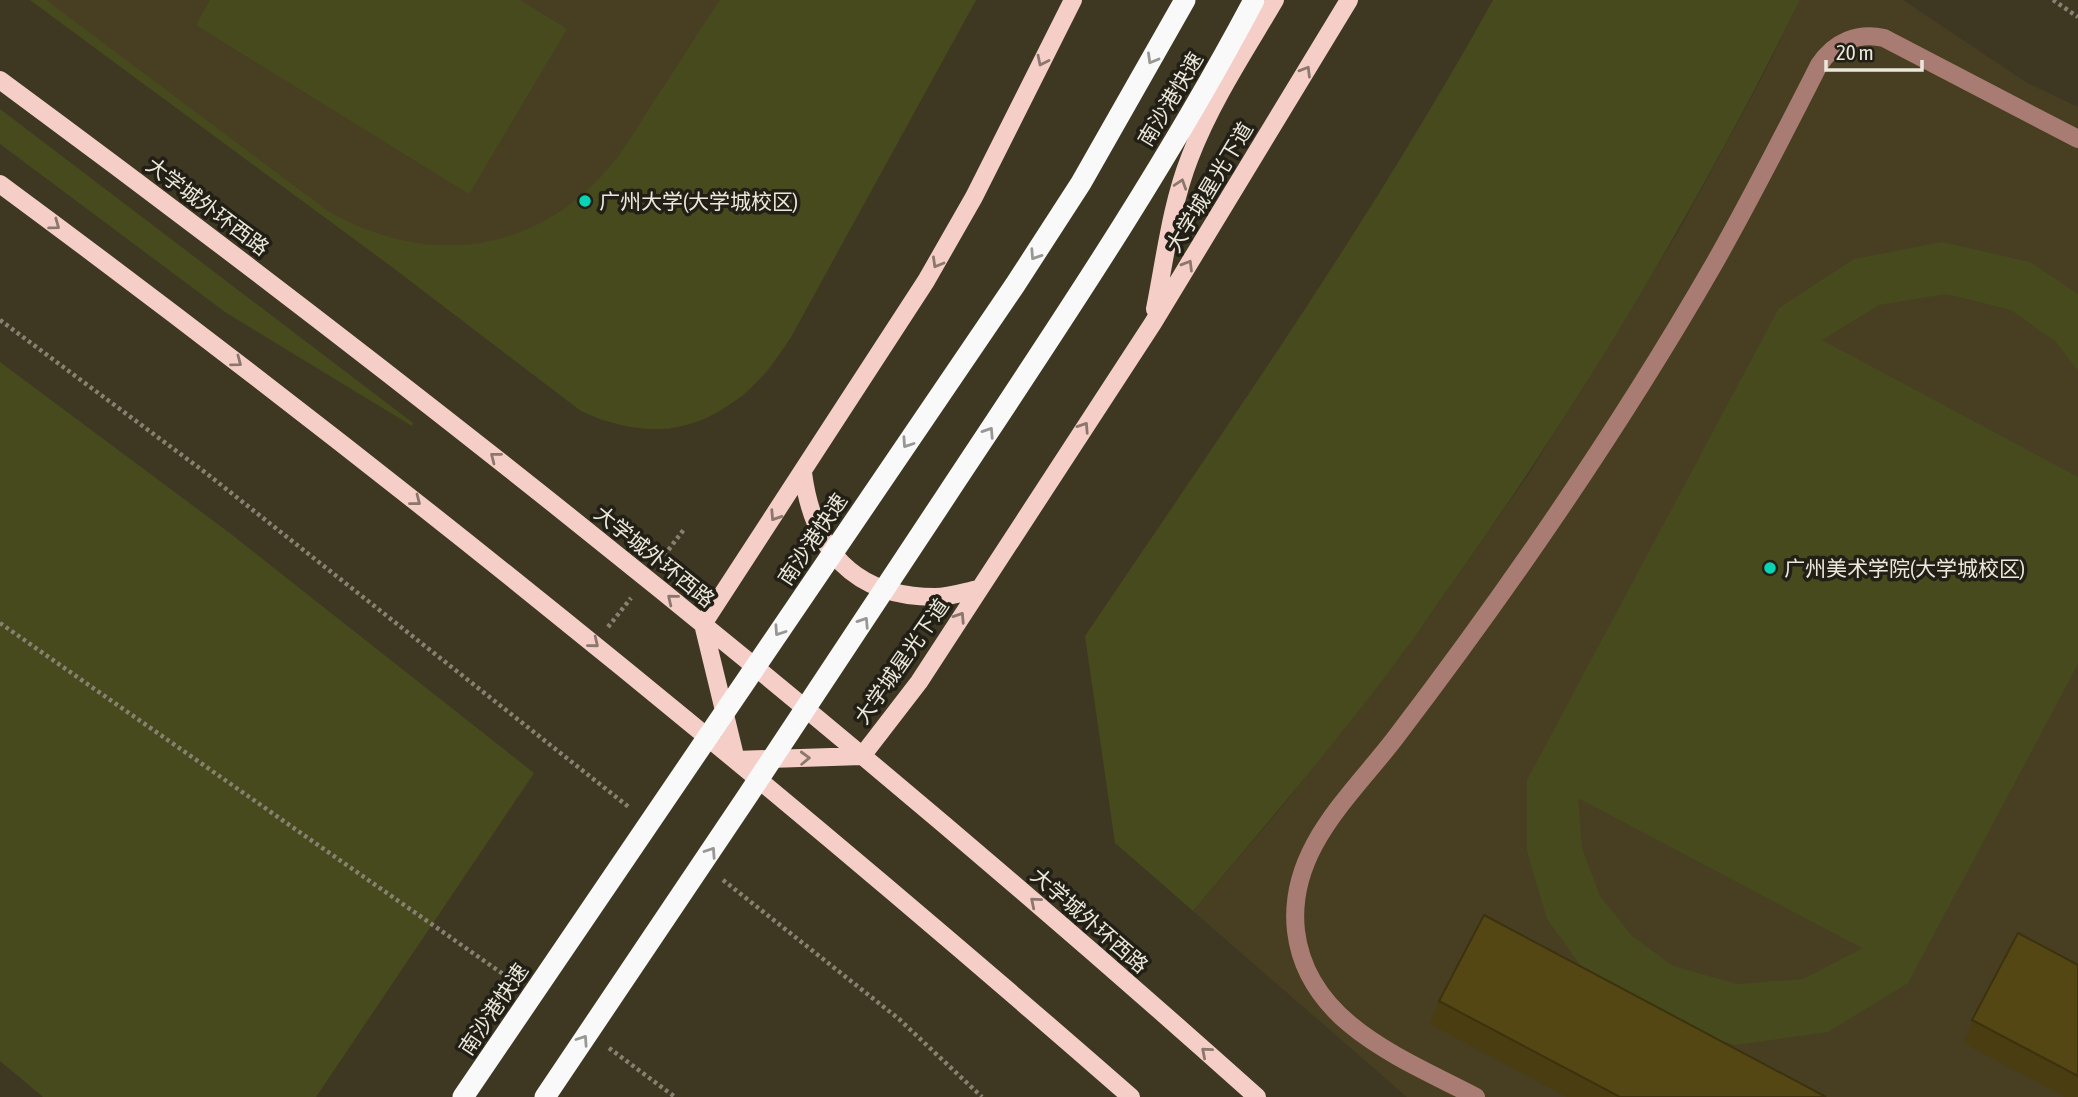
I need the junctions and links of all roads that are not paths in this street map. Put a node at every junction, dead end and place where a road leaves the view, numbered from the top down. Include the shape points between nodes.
1 (1073, 0) edge
2 (1185, 0) edge
3 (1254, 0) edge
4 (1275, 0) edge
5 (1349, 0) edge
6 (0, 80) edge
7 (2078, 139) edge
8 (0, 184) edge
9 (1153, 323) junction
10 (803, 473) junction
11 (978, 589) junction
12 (703, 624) junction
13 (862, 756) junction
14 (736, 760) junction
15 (463, 1097) edge
16 (545, 1097) edge
17 (1131, 1097) edge
18 (1257, 1097) edge
19 (1476, 1097) edge

1 -> 10 main road via 974,197
2 -> 15 highway, 南沙港快速, bridge via 1081,183 1015,285
16 -> 3 highway, 南沙港快速, bridge via 1096,267 1219,67
9 -> 4 main road via 1177,196 1189,158 1205,121
9 -> 5 main road, 大学城星光下道
12 -> 6 main road, 大学城外环西路 via 333,329
7 - 19 lane via 1892,41 1857,37 1832,50 1819,65 1713,264 1628,407 1431,691 1325,825 1304,863 1296,905 1296,931 1315,984 1339,1015 1370,1040
8 -> 14 main road via 281,396
11 -> 9 main road, 大学城星光下道
10 - 11 main road via 812,519 839,562 871,583 905,595 937,597
10 -> 12 main road
13 -> 11 main road, 大学城星光下道 via 919,682
12 - 13 main road, 大学城外环西路
12 - 14 main road
14 -> 13 main road, 大学城星光下道
18 -> 13 main road, 大学城外环西路
14 - 17 main road

